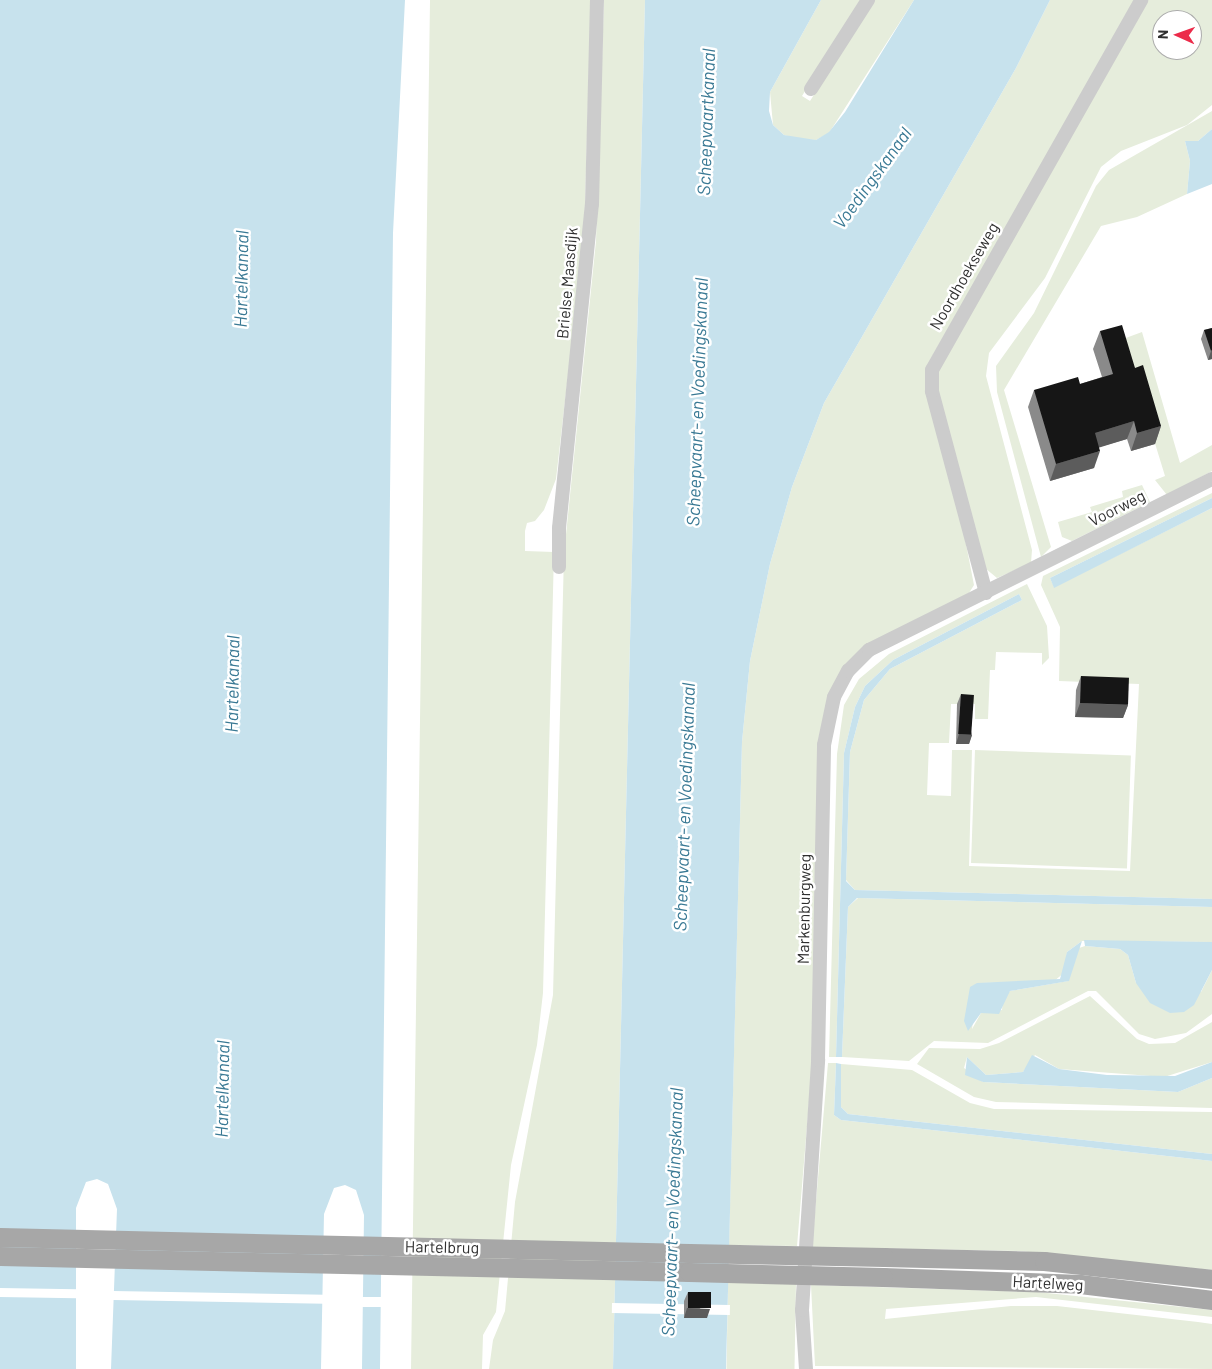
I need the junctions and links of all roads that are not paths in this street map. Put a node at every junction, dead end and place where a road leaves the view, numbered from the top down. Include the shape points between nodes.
1 (597, 0) edge
2 (868, 0) edge
3 (1141, 0) edge
4 (812, 89) dead end
5 (1212, 479) edge
6 (559, 567) dead end
7 (1038, 567) joint
8 (986, 592) junction
9 (0, 1237) edge
10 (0, 1256) edge
11 (884, 1257) joint
12 (883, 1277) joint
13 (1212, 1279) edge
14 (1212, 1300) edge
15 (806, 1369) edge

1 - 6 street, Brielse Maasdijk via 592,204 559,528
2 - 4 street
3 - 8 street, Noordhoekseweg via 932,370 932,391
5 - 7 street, Voorweg
7 - 8 street, Markenburgweg
8 - 15 street, Markenburgweg via 869,650 848,671 834,697 824,745 818,1060 802,1310
9 - 11 main road, Hartelbrug, bridge
10 - 12 main road, Hartelbrug, bridge
11 - 13 main road, Hartelweg via 1044,1261
12 - 14 main road, Hartelweg via 1080,1284

